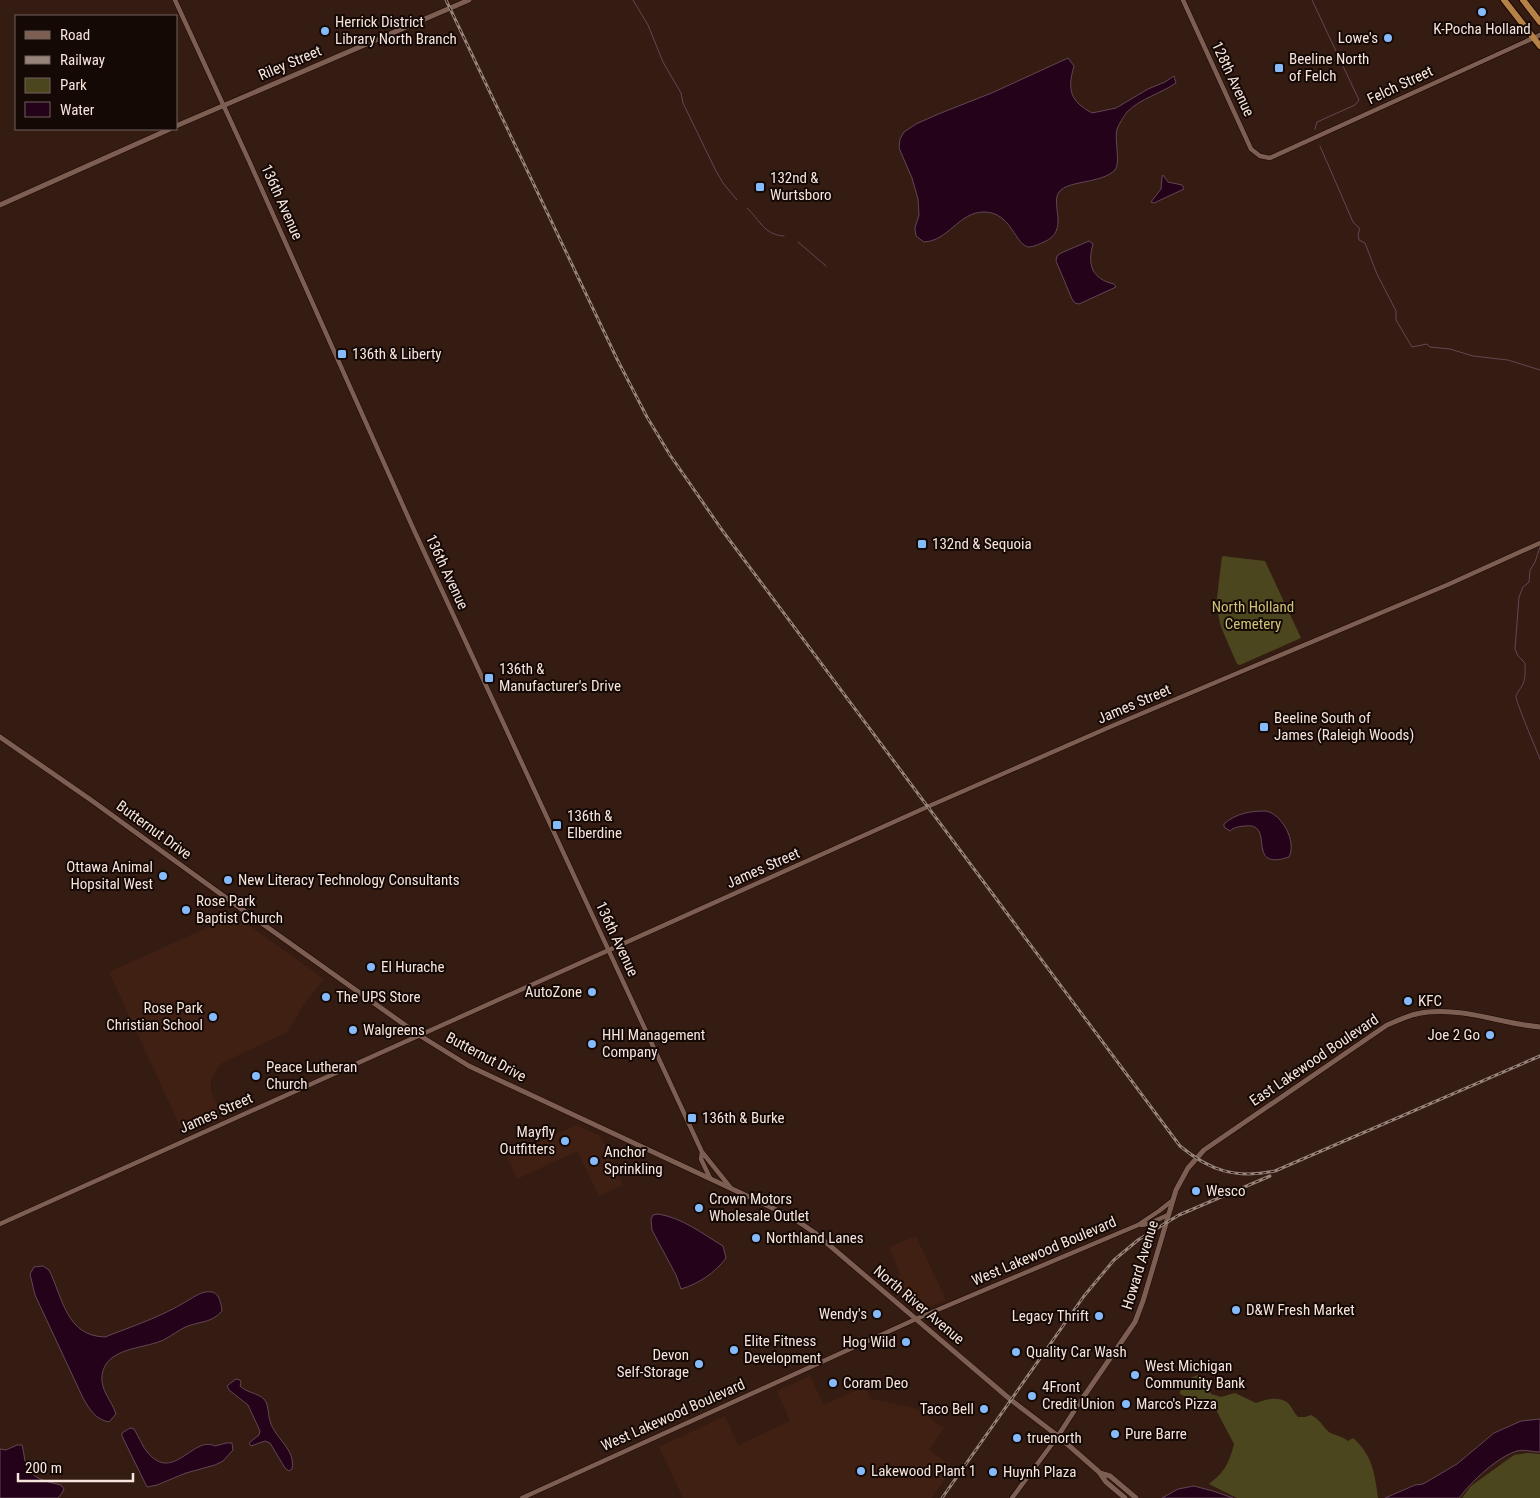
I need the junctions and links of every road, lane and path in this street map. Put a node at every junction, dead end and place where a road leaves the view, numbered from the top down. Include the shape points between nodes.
1 (175, 0) edge
2 (469, 0) edge
3 (1183, 0) edge
4 (1504, 0) edge
5 (1522, 0) edge
6 (1540, 22) edge
7 (1537, 36) edge
8 (1540, 46) edge
9 (223, 106) junction
10 (178, 125) edge
11 (168, 130) edge
12 (1270, 158) joint
13 (0, 205) edge
14 (1540, 543) edge
15 (0, 737) edge
16 (609, 951) junction
17 (1540, 1028) edge
18 (420, 1035) junction
19 (702, 1152) junction
20 (710, 1178) junction
21 (730, 1187) junction
22 (1172, 1202) junction
23 (1168, 1215) junction
24 (0, 1224) edge
25 (1138, 1225) junction
26 (916, 1319) junction
27 (1058, 1436) junction
28 (1099, 1472) junction
29 (522, 1498) edge
30 (1012, 1498) edge
31 (1124, 1498) edge
32 (1136, 1498) edge

1 - 9 street, 136th Avenue
2 - 9 main road, Riley Street
3 - 12 street, 128th Avenue via 1251,149
4 - 7 highway
5 - 6 highway
7 - 8 highway
7 - 12 street, Felch Street
9 - 10 main road, Riley Street
9 - 16 street, 136th Avenue via 413,528
11 - 13 main road
14 - 16 street, James Street via 1020,766
15 - 18 main road, Butternut Drive
16 - 18 street, James Street
16 - 19 street, 136th Avenue
17 - 22 main road, East Lakewood Boulevard via 1449,1012 1410,1016 1387,1025 1204,1150 1184,1175
18 - 20 main road, Butternut Drive via 469,1066
18 - 24 street, James Street
19 - 20 street, 136th Avenue via 701,1159
19 - 21 street, 136th Avenue
20 - 21 main road, North River Avenue
21 - 26 main road, North River Avenue via 805,1225
22 - 23 main road, Howard Avenue
22 - 25 street, West Lakewood Boulevard
23 - 25 street, West Lakewood Boulevard
23 - 27 main road, Howard Avenue via 1143,1301 1130,1331
25 - 26 street, West Lakewood Boulevard
26 - 27 main road, North River Avenue
26 - 29 street, West Lakewood Boulevard
27 - 28 main road, North River Avenue
27 - 30 street
28 - 31 main road, North River Avenue
28 - 32 main road, North River Avenue via 1110,1476

